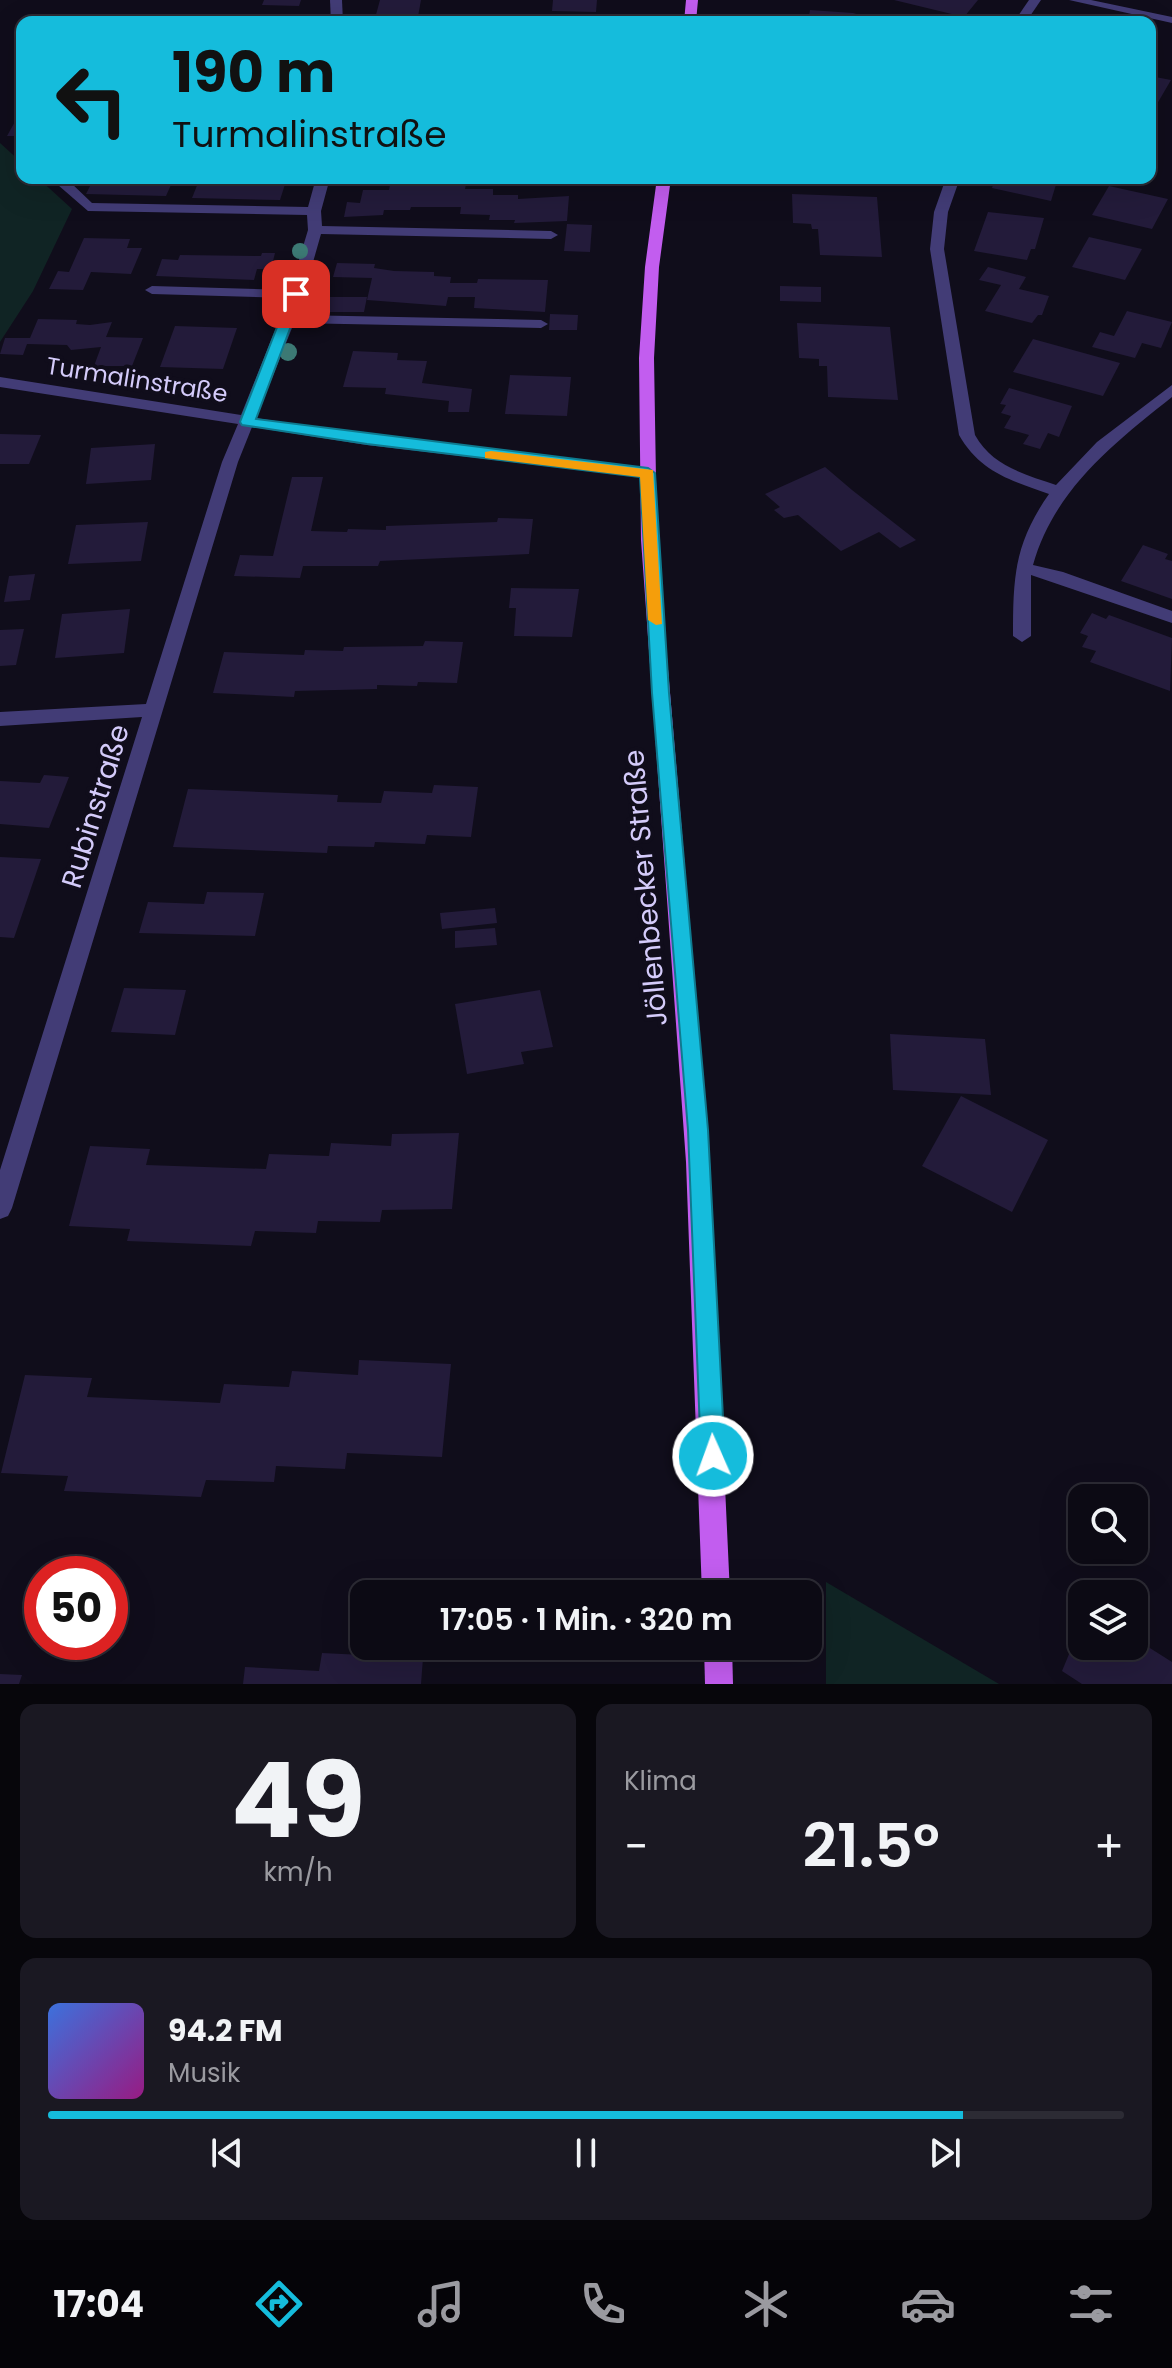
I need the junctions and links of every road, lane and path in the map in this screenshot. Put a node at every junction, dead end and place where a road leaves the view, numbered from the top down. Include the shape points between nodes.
1 (1075, 0) edge
2 (1153, 16) edge
3 (321, 184) edge
4 (663, 184) edge
5 (951, 184) edge
6 (65, 185) dead end
7 (314, 211) junction
8 (315, 230) junction
9 (551, 235) dead end
10 (152, 290) dead end
11 (296, 294) junction
12 (289, 319) junction
13 (541, 324) dead end
14 (0, 382) edge
15 (1172, 390) edge
16 (247, 422) junction
17 (648, 473) junction
18 (1058, 492) junction
19 (1023, 568) junction
20 (1172, 617) edge
21 (1022, 636) dead end
22 (154, 710) junction
23 (0, 719) edge
24 (0, 1208) edge
25 (715, 1580) edge
26 (718, 1660) edge
27 (719, 1684) edge

1 - 2 street
3 - 7 street, Rubinstraße
4 - 17 main road, Jöllenbecker Straße via 647,370
5 - 18 street via 937,249 967,435 975,452 992,467
6 - 7 street via 88,207
7 - 8 street, Rubinstraße
8 - 9 street
8 - 11 street, Rubinstraße
10 - 11 street
11 - 12 street, Rubinstraße
12 - 13 street
12 - 16 street, Rubinstraße
14 - 16 street, Turmalinstraße
15 - 18 street
16 - 17 street, Turmalinstraße
16 - 22 street, Rubinstraße
17 - 25 main road, Jöllenbecker Straße via 698,1130
18 - 19 street
19 - 20 street
19 - 21 street
22 - 23 street
22 - 24 street, Rubinstraße
26 - 27 main road

